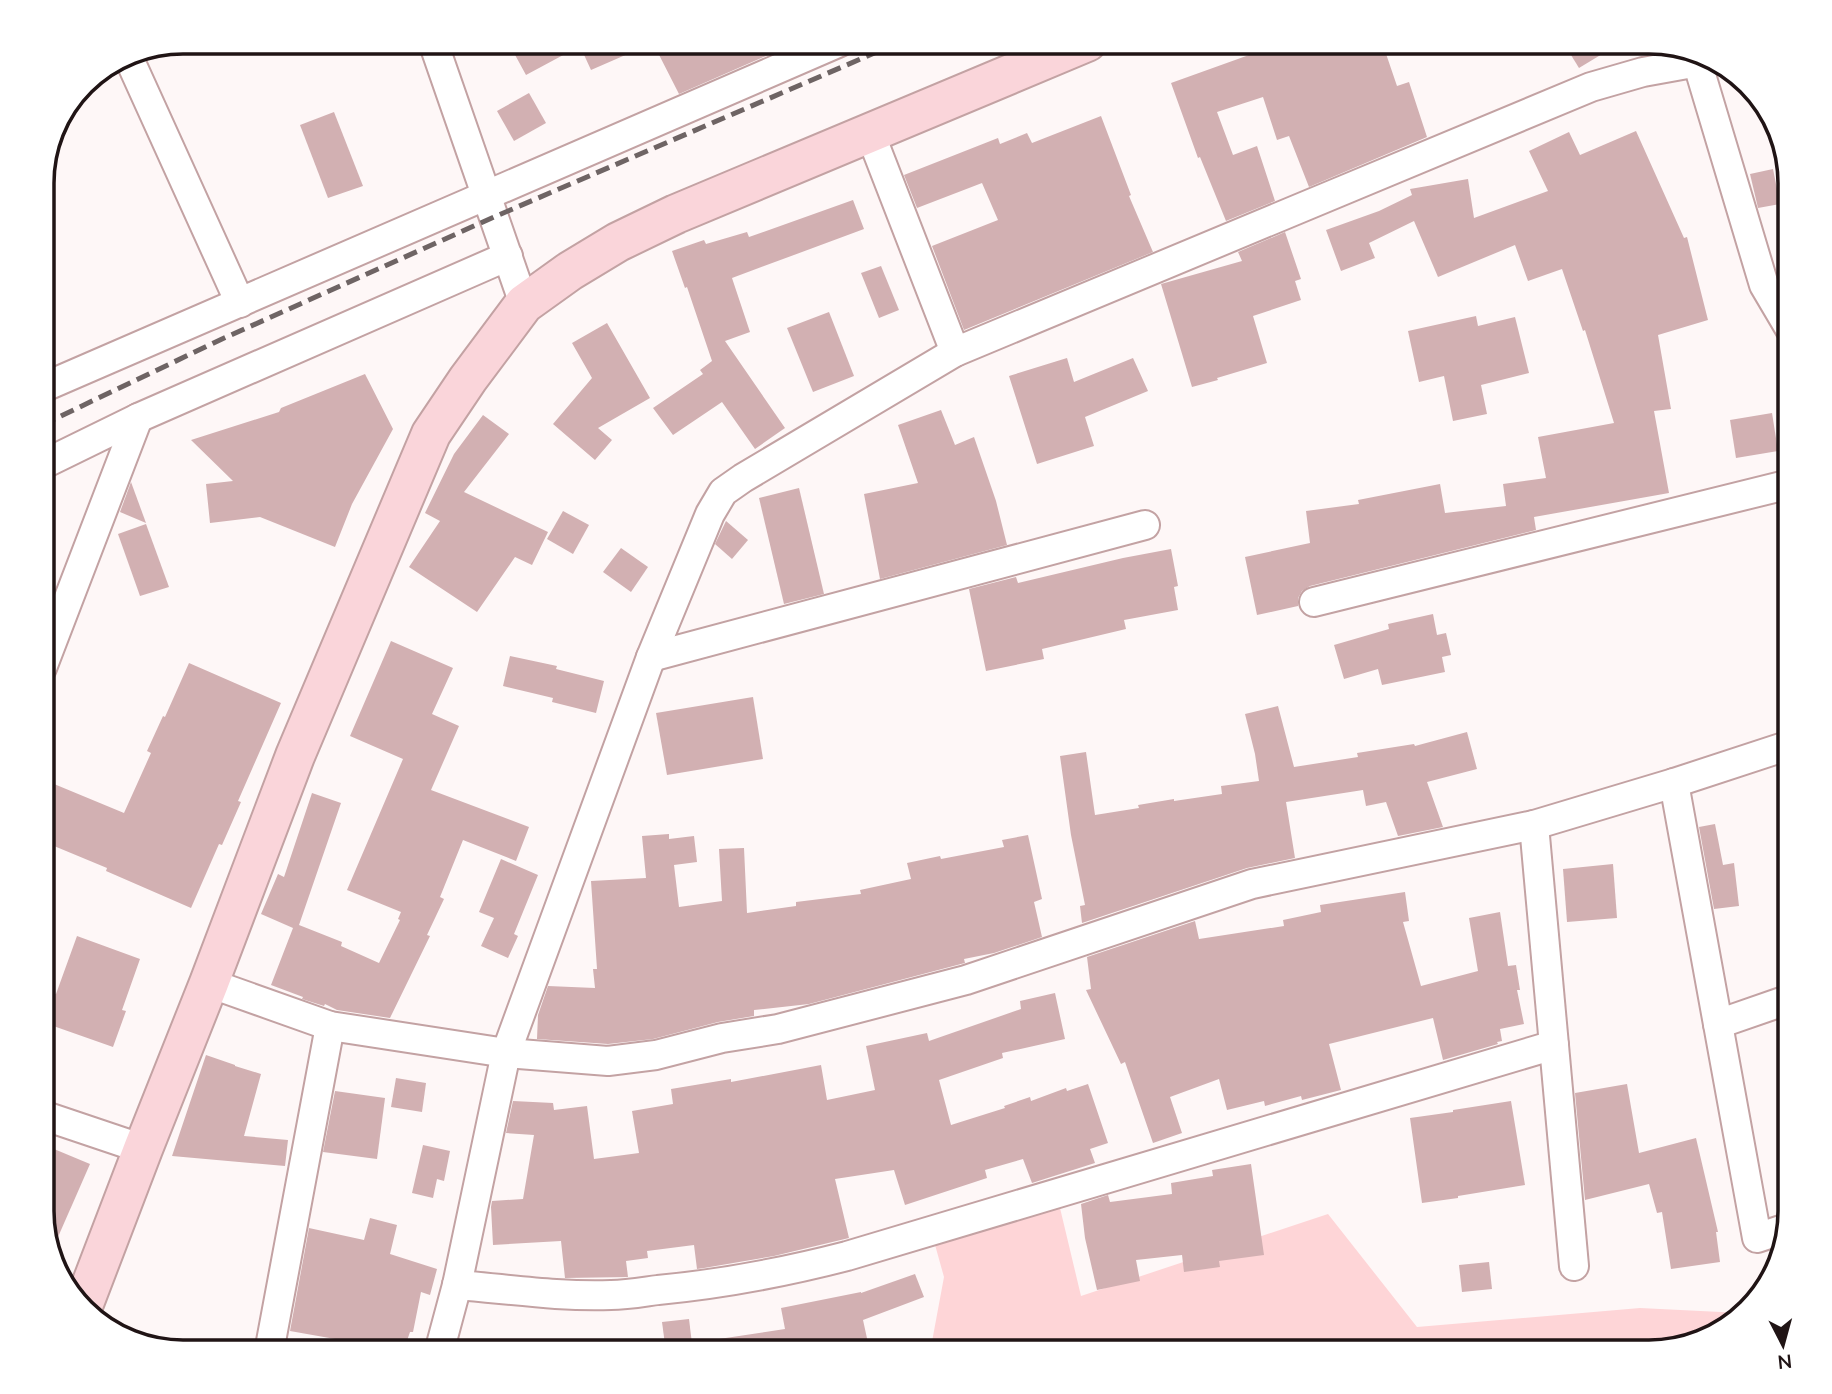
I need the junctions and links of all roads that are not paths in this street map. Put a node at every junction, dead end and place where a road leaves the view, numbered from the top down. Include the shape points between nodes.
1 (1057, 54) edge
2 (438, 55) edge
3 (811, 55) edge
4 (1692, 61) edge
5 (132, 65) edge
6 (1701, 65) edge
7 (870, 133) junction
8 (487, 195) junction
9 (508, 256) junction
10 (240, 303) junction
11 (524, 304) junction
12 (1778, 309) edge
13 (955, 352) junction
14 (55, 382) edge
15 (138, 418) junction
16 (55, 459) edge
17 (1778, 487) edge
18 (1144, 525) dead end
19 (1314, 602) dead end
20 (55, 634) edge
21 (651, 657) junction
22 (1778, 749) edge
23 (1674, 783) junction
24 (1534, 825) junction
25 (209, 983) junction
26 (1778, 1003) edge
27 (1718, 1024) junction
28 (330, 1026) junction
29 (1554, 1045) junction
30 (506, 1053) junction
31 (55, 1119) edge
32 (143, 1149) junction
33 (1776, 1232) edge
34 (1574, 1266) dead end
35 (457, 1285) junction
36 (87, 1296) edge
37 (271, 1340) edge
38 (442, 1340) edge

1 - 7 main road
2 - 8 street
3 - 8 street
4 - 13 street via 1591,87
5 - 10 street
6 - 12 street via 1764,285
7 - 11 main road via 629,237
7 - 13 street
8 - 9 street
8 - 10 street
9 - 11 street
9 - 15 street
10 - 14 street
11 - 25 main road via 431,434 295,756
13 - 21 street via 723,492
15 - 16 street
15 - 20 street
17 - 19 street
18 - 21 street
21 - 30 street
22 - 23 street
23 - 24 street
23 - 27 street
24 - 29 street
24 - 30 street via 1252,884 966,980 778,1029 608,1061
25 - 28 street
25 - 32 main road
26 - 27 street
27 - 33 street via 1757,1238
28 - 30 street
28 - 37 street
29 - 34 street
29 - 35 street via 803,1267 727,1282 611,1295
30 - 35 street
31 - 32 street
32 - 36 main road
35 - 38 street

